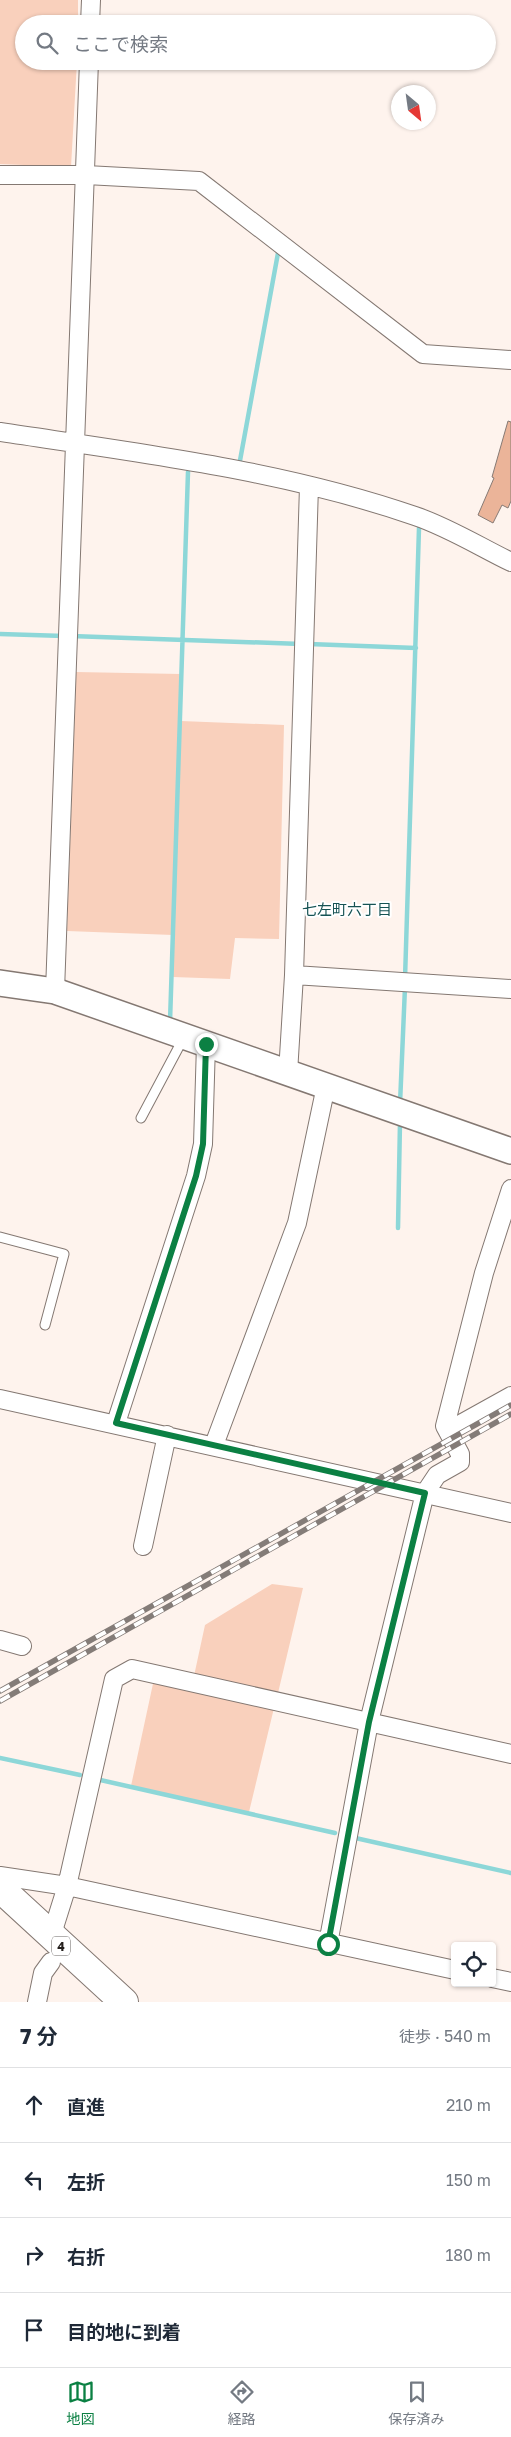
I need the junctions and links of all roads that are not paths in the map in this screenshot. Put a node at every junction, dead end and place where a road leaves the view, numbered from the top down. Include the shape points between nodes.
1 (91, 0) edge
2 (90, 15) edge
3 (89, 70) edge
4 (0, 175) edge
5 (86, 176) junction
6 (511, 360) edge
7 (0, 432) edge
8 (73, 443) junction
9 (309, 486) junction
10 (511, 562) edge
11 (294, 975) junction
12 (0, 983) edge
13 (511, 989) edge
14 (55, 991) junction
15 (195, 1040) junction
16 (288, 1073) junction
17 (326, 1086) junction
18 (141, 1118) dead end
19 (511, 1151) edge
20 (511, 1189) edge
21 (0, 1237) edge
22 (45, 1326) dead end
23 (511, 1396) edge
24 (0, 1399) edge
25 (116, 1423) junction
26 (448, 1431) junction
27 (167, 1435) junction
28 (214, 1445) junction
29 (425, 1493) junction
30 (511, 1512) edge
31 (143, 1546) dead end
32 (0, 1640) edge
33 (22, 1646) dead end
34 (369, 1722) junction
35 (511, 1754) edge
36 (0, 1876) edge
37 (67, 1886) junction
38 (0, 1888) edge
39 (0, 1913) edge
40 (328, 1944) junction
41 (51, 1949) junction
42 (451, 1969) edge
43 (496, 1979) edge
44 (511, 1982) edge
45 (37, 2002) edge
46 (96, 2002) edge
47 (124, 2002) edge

1 - 2 street
3 - 5 street
4 - 5 street
5 - 6 street via 200,181 423,354
5 - 8 street
7 - 8 street
8 - 9 street via 213,465
8 - 14 street
9 - 10 street via 417,516
9 - 11 street
11 - 13 street
11 - 16 street
12 - 14 street
14 - 15 street
15 - 16 street
15 - 18 lane
15 - 25 street via 203,1144 196,1176
16 - 17 street
17 - 19 street
17 - 28 street via 297,1223
20 - 26 street via 484,1273 445,1426
21 - 22 lane via 64,1254
23 - 26 street
24 - 25 street
25 - 27 street
26 - 29 street via 460,1454 460,1462 437,1475
27 - 28 street
27 - 31 street
28 - 29 street
29 - 30 street
29 - 34 street
32 - 33 street
34 - 35 street
34 - 37 street via 132,1669 122,1673 112,1685
34 - 40 street
36 - 37 street
37 - 40 street
37 - 41 street
38 - 41 highway, 4
39 - 41 highway, 4
40 - 42 street
41 - 45 street
41 - 46 highway, 4
41 - 47 highway, 4
43 - 44 street

